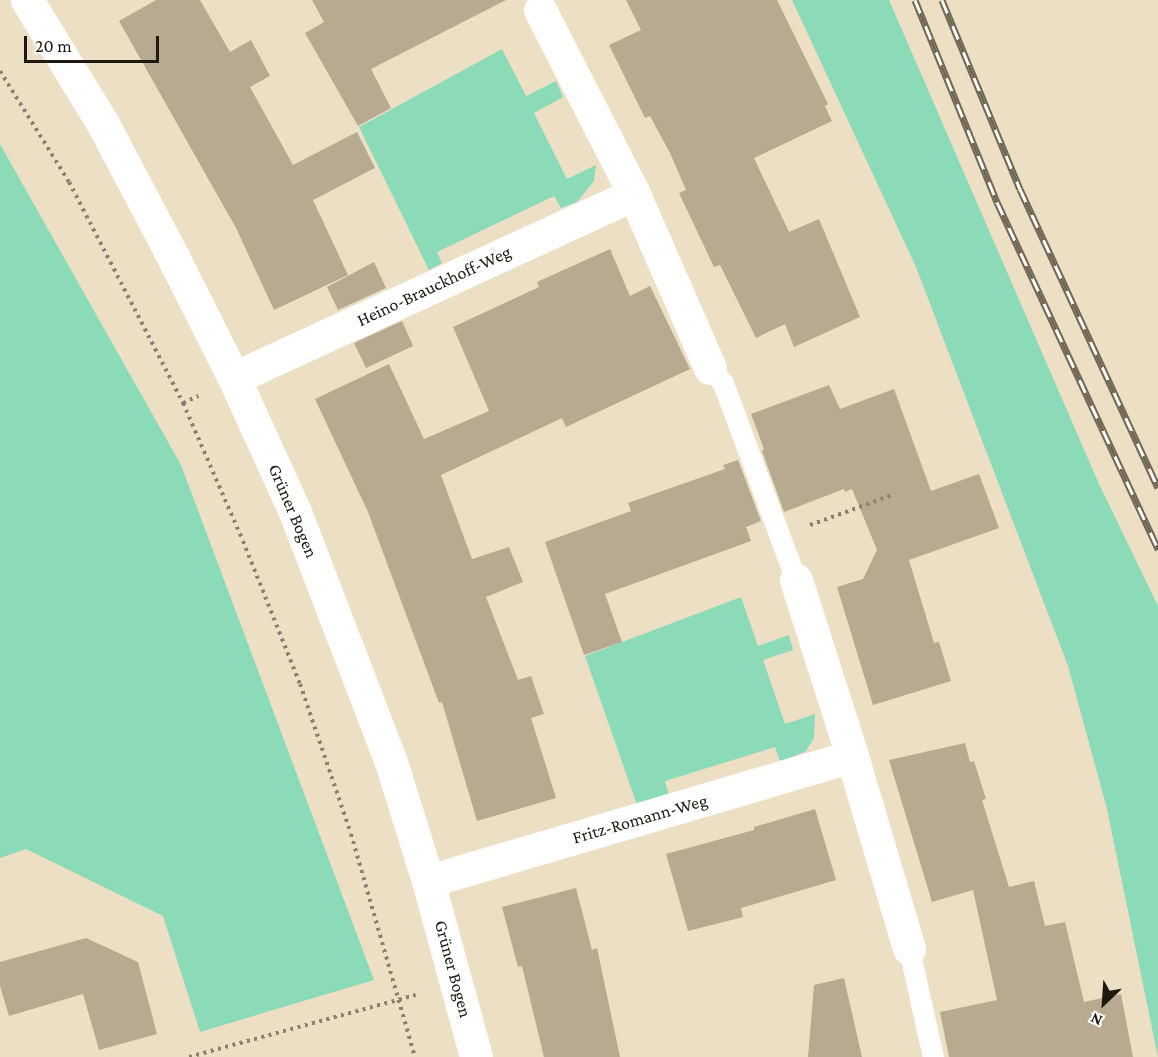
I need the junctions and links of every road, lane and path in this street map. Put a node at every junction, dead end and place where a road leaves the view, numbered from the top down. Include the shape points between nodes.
1 (27, 0) edge
2 (539, 5) edge
3 (0, 71) edge
4 (634, 194) junction
5 (710, 368) joint
6 (234, 378) junction
7 (895, 494) dead end
8 (782, 536) junction
9 (796, 580) joint
10 (852, 756) junction
11 (428, 881) junction
12 (909, 949) joint
13 (458, 984) junction
14 (400, 999) junction
15 (189, 1057) edge
16 (415, 1057) edge
17 (476, 1057) edge
18 (933, 1057) edge

1 - 6 street, Grüner Bogen via 103,124
2 - 4 street
3 - 14 path via 69,182 183,404 243,542 304,695
4 - 5 street
4 - 6 street, Heino-Brauckhoff-Weg
5 - 8 lane via 723,383
6 - 11 street, Grüner Bogen via 295,512 348,644 391,762
7 - 8 path
8 - 9 lane
9 - 10 street
10 - 11 street, Fritz-Romann-Weg
10 - 12 street
11 - 13 street, Grüner Bogen
12 - 18 lane
13 - 14 path
13 - 17 street, Grüner Bogen
14 - 15 path
14 - 16 path

